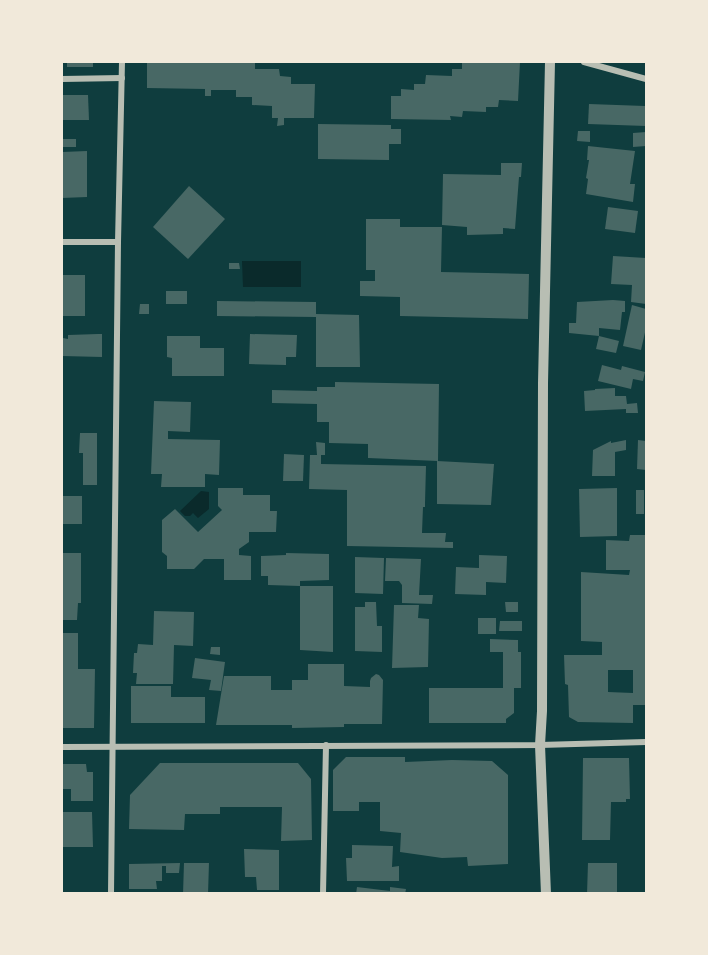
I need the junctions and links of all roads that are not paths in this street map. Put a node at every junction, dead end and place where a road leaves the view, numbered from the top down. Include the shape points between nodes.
1 (122, 62) edge
2 (550, 62) edge
3 (584, 62) edge
4 (122, 78) junction
5 (62, 79) edge
6 (646, 79) edge
7 (62, 242) edge
8 (118, 242) junction
9 (646, 742) edge
10 (326, 745) junction
11 (540, 745) junction
12 (62, 747) edge
13 (113, 747) junction
14 (111, 894) edge
15 (323, 894) edge
16 (546, 894) edge

1 - 4 street
2 - 11 street
3 - 6 street
4 - 5 street
4 - 8 street
7 - 8 street
8 - 13 street
9 - 11 street
10 - 11 street
10 - 13 street
10 - 15 street
11 - 16 street
12 - 13 street
13 - 14 street

